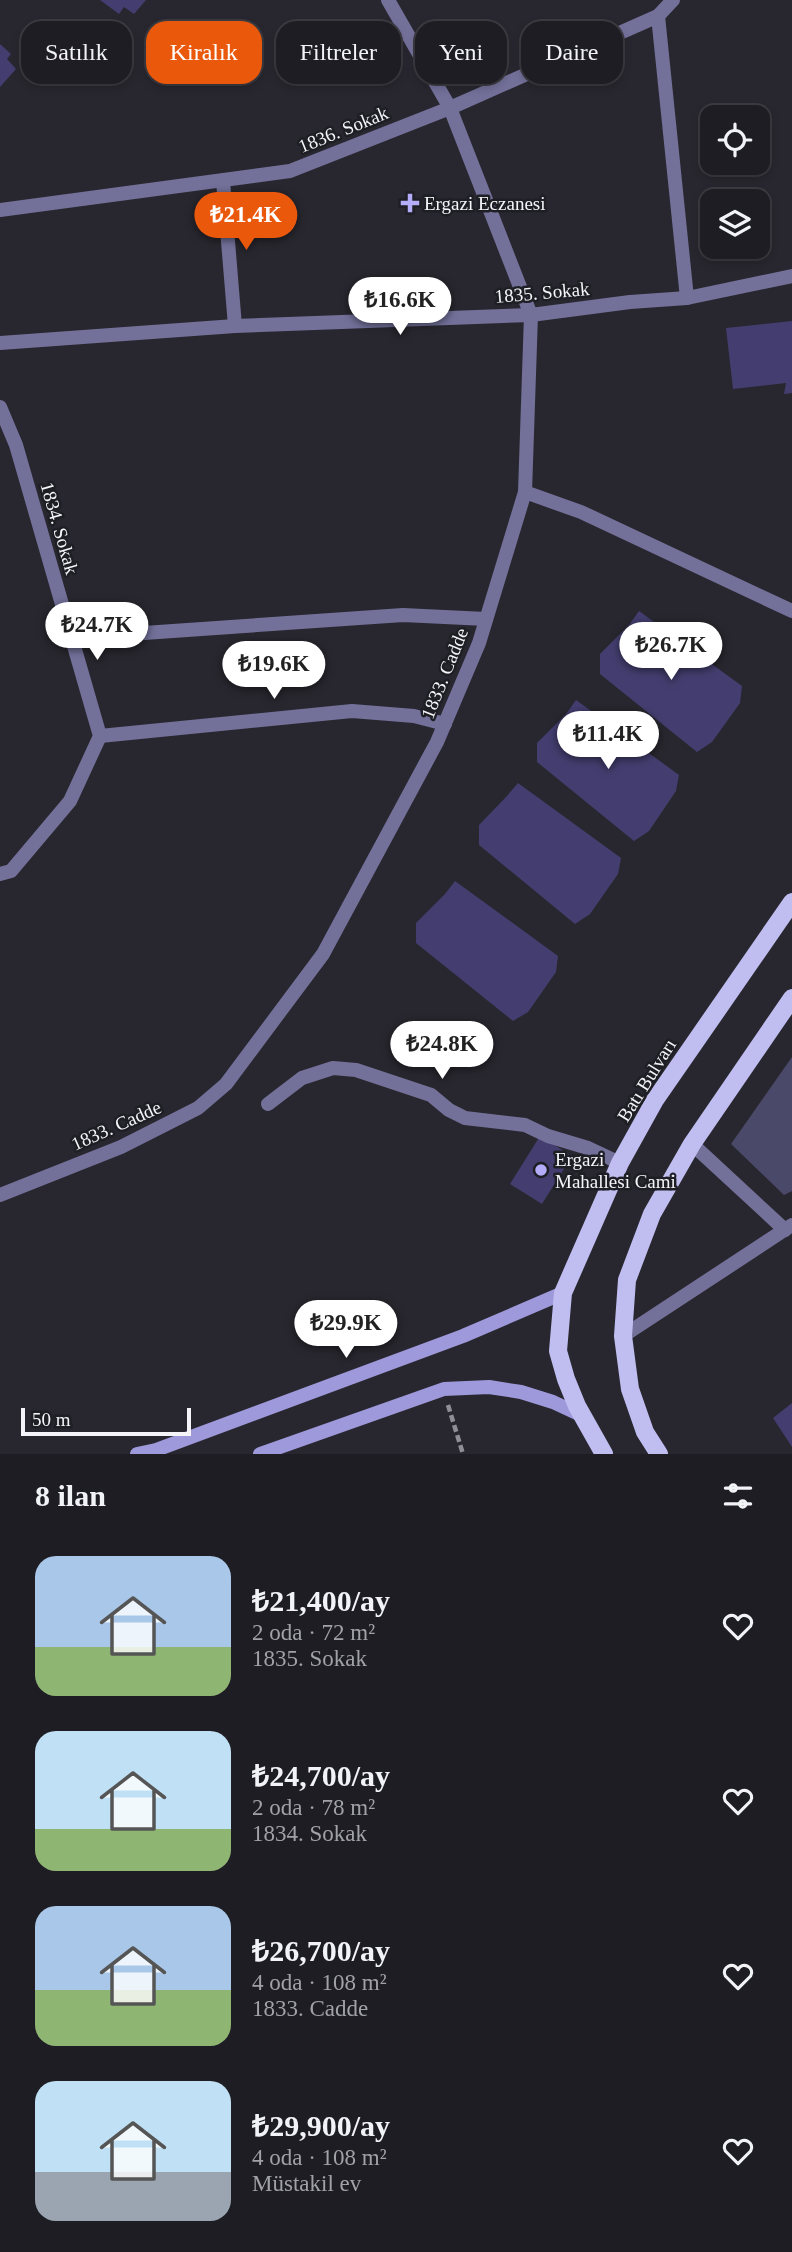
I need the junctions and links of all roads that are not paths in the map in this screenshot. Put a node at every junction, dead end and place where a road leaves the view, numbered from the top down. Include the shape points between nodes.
1 (388, 0) edge
2 (673, 0) edge
3 (658, 16) junction
4 (450, 108) junction
5 (223, 181) junction
6 (0, 210) edge
7 (792, 276) edge
8 (687, 298) junction
9 (531, 315) junction
10 (235, 326) junction
11 (0, 342) edge
12 (0, 407) edge
13 (525, 492) junction
14 (792, 611) edge
15 (486, 619) junction
16 (73, 641) junction
17 (445, 724) junction
18 (100, 736) junction
19 (0, 874) edge
20 (792, 902) edge
21 (792, 998) edge
22 (268, 1104) dead end
23 (692, 1144) junction
24 (620, 1163) junction
25 (0, 1195) edge
26 (788, 1228) edge
27 (564, 1293) junction
28 (624, 1336) junction
29 (583, 1416) junction
30 (136, 1454) edge
31 (260, 1454) edge
32 (604, 1454) edge
33 (659, 1454) edge

1 - 4 street, 1833. Cadde
2 - 3 street, 1836. Sokak
3 - 4 street, 1836. Sokak
3 - 8 street
4 - 5 street, 1836. Sokak via 290,171
4 - 9 street, 1833. Cadde
5 - 6 street, 1836. Sokak
5 - 10 street
7 - 8 street, 1835. Sokak
8 - 9 street, 1835. Sokak
9 - 10 street, 1835. Sokak
9 - 13 street, 1833. Cadde
10 - 11 street, 1835. Sokak
12 - 16 street, 1834. Sokak via 16,445
13 - 14 street via 581,512
13 - 15 street, 1833. Cadde
15 - 16 street via 403,615
15 - 17 street, 1833. Cadde
16 - 18 street, 1834. Sokak
17 - 18 street via 414,716 352,711
17 - 25 street, 1833. Cadde via 323,954 226,1084 198,1108 121,1147
18 - 19 street via 70,801 10,871
20 - 24 main road, Batı Bulvarı via 655,1100
21 - 23 main road
22 - 24 street via 302,1078 333,1068 356,1070 431,1096 465,1118 525,1125
23 - 26 street
23 - 28 main road via 652,1214 626,1280
24 - 27 main road, Batı Bulvarı
26 - 28 street
27 - 29 main road, Batı Bulvarı via 558,1351
27 - 30 main road via 463,1336
28 - 33 main road via 630,1389 645,1432
29 - 31 main road via 521,1392 489,1387 444,1389
29 - 32 main road, Batı Bulvarı

